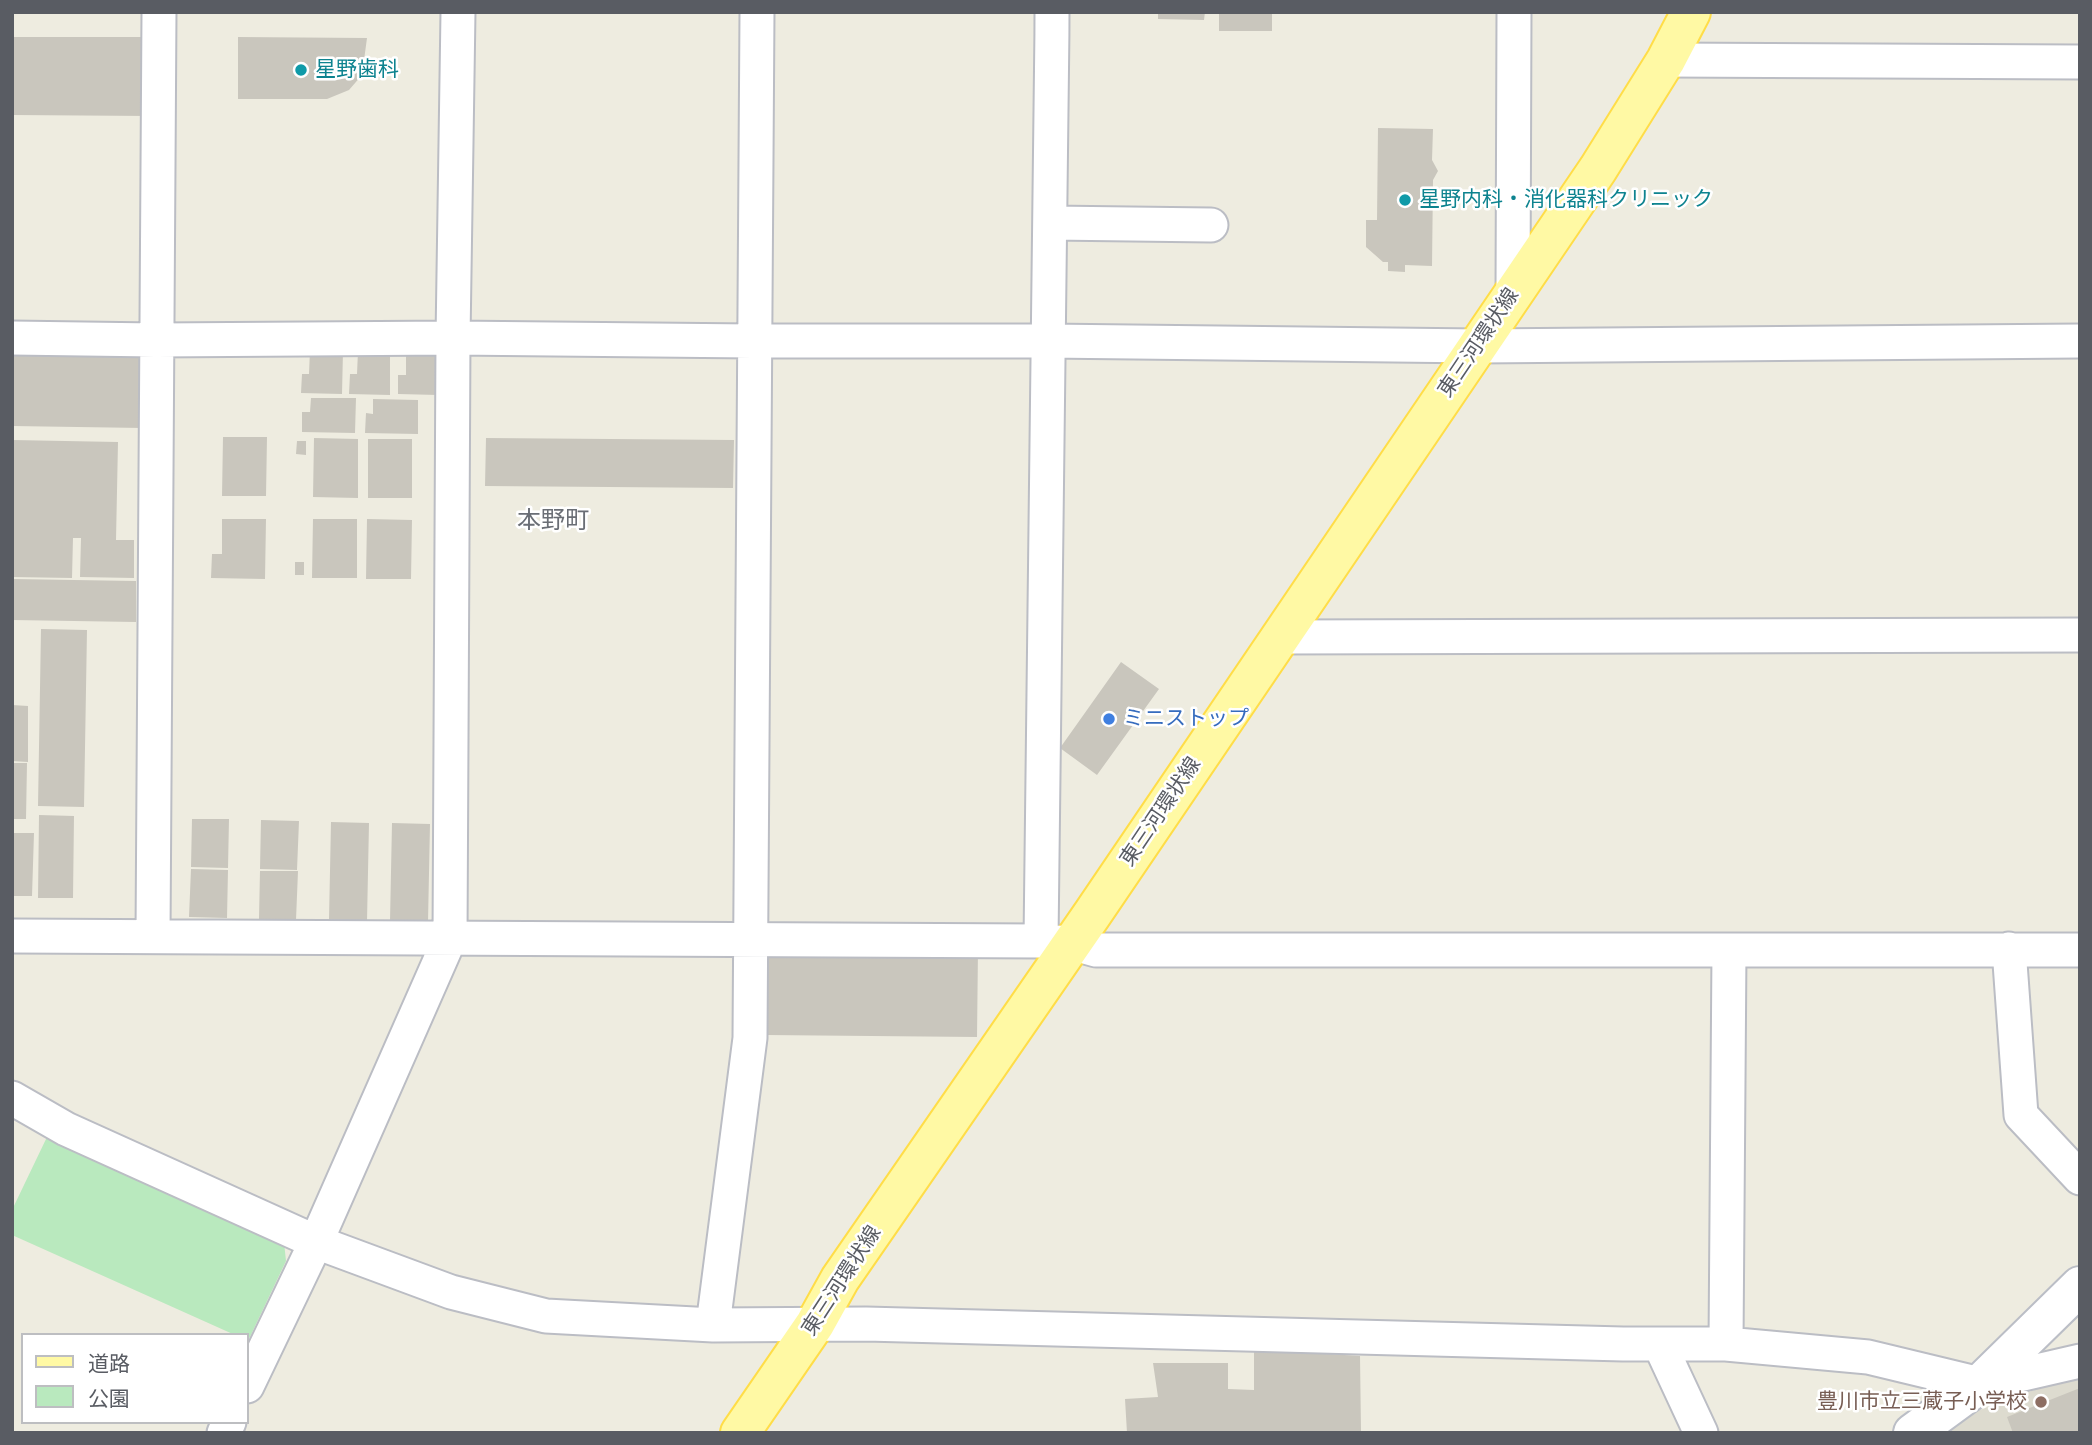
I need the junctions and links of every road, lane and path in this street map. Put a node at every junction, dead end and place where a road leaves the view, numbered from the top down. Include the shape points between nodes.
1 (159, 12) edge
2 (458, 12) edge
3 (757, 12) edge
4 (1052, 12) edge
5 (1514, 12) edge
6 (1691, 12) edge
7 (1666, 60) junction
8 (2080, 62) edge
9 (1051, 223) junction
10 (1211, 225) dead end
11 (1513, 292) junction
12 (12, 338) edge
13 (453, 338) junction
14 (156, 340) junction
15 (753, 341) junction
16 (1047, 341) junction
17 (2080, 341) edge
18 (1479, 346) junction
19 (2080, 635) edge
20 (1280, 637) junction
21 (153, 935) junction
22 (12, 936) edge
23 (450, 938) junction
24 (750, 938) junction
25 (1056, 942) junction
26 (1729, 950) junction
27 (2009, 950) junction
28 (2080, 950) edge
29 (12, 1098) edge
30 (2080, 1178) edge
31 (316, 1242) junction
32 (2080, 1286) edge
33 (816, 1324) junction
34 (713, 1325) junction
35 (1726, 1344) junction
36 (1660, 1345) junction
37 (2080, 1360) edge
38 (248, 1384) edge
39 (1980, 1384) junction
40 (740, 1433) edge
41 (1701, 1433) edge
42 (1913, 1433) edge

1 - 14 street
2 - 13 street
3 - 15 street
4 - 9 street
5 - 11 street
6 - 7 main road, 東三河環状線
7 - 8 street
7 - 11 main road, 東三河環状線
9 - 10 street
9 - 16 street
11 - 18 main road, 東三河環状線
12 - 14 street
13 - 14 street
13 - 15 street
13 - 23 street
14 - 21 street
15 - 16 street
15 - 24 street
16 - 18 street
16 - 25 street
17 - 18 street
18 - 20 main road, 東三河環状線
19 - 20 street
20 - 25 main road, 東三河環状線
21 - 22 street
21 - 23 street
23 - 24 street
23 - 31 street
24 - 25 street
24 - 34 street via 750,1038
25 - 26 street via 1096,950
25 - 33 main road, 東三河環状線
26 - 27 street
26 - 35 street
27 - 28 street
27 - 30 street via 2021,1115
29 - 31 street via 66,1129
31 - 34 street via 451,1292 546,1315
31 - 38 street
32 - 39 main road
33 - 34 street
33 - 36 street
33 - 40 main road, 東三河環状線
35 - 36 street
35 - 39 street via 1868,1357
36 - 41 street
37 - 39 street
39 - 42 main road

